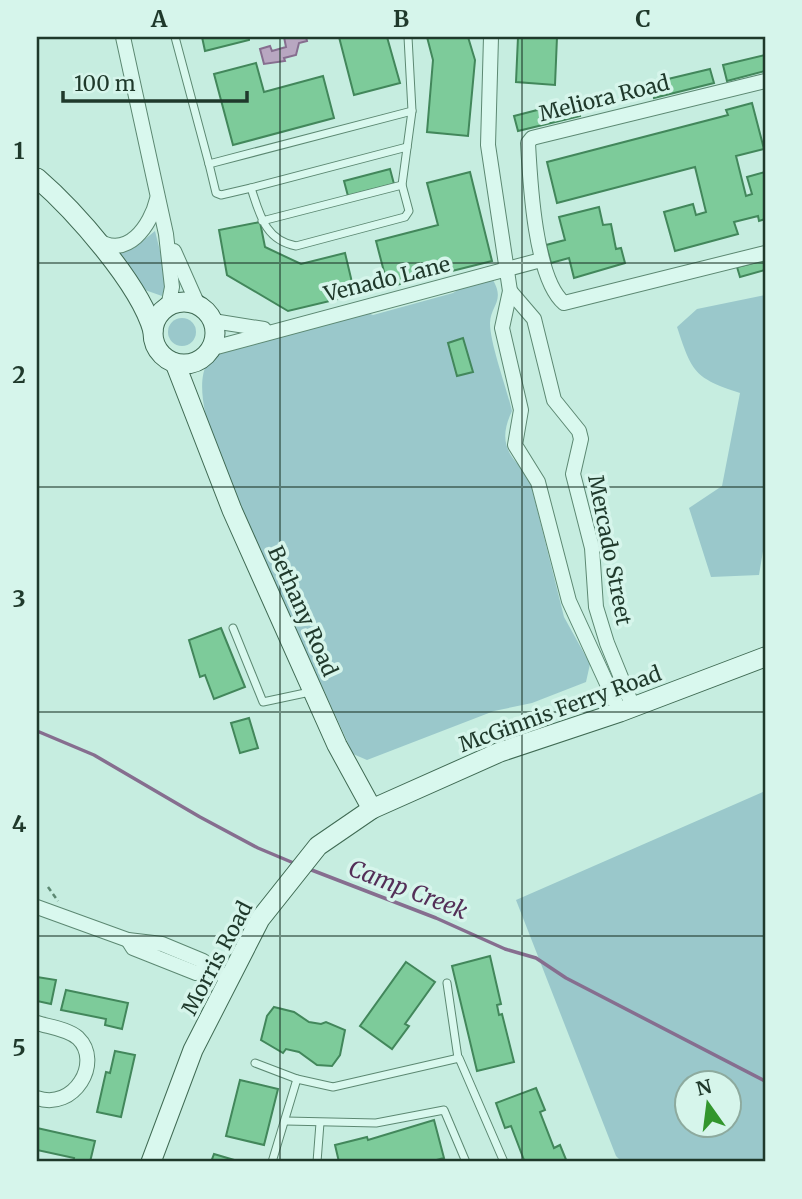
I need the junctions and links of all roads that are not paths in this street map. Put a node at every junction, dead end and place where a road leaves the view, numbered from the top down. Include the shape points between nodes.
1 (123, 37) edge
2 (175, 37) edge
3 (408, 37) edge
4 (491, 37) edge
5 (765, 81) edge
6 (412, 111) junction
7 (407, 148) junction
8 (209, 164) junction
9 (37, 178) edge
10 (402, 185) junction
11 (251, 188) junction
12 (158, 194) junction
13 (262, 221) junction
14 (166, 234) junction
15 (91, 236) junction
16 (765, 253) edge
17 (541, 260) junction
18 (505, 270) junction
19 (510, 291) junction
20 (138, 296) junction
21 (198, 305) junction
22 (165, 309) junction
23 (213, 321) junction
24 (279, 328) junction
25 (153, 331) junction
26 (206, 354) junction
27 (175, 363) junction
28 (200, 428) junction
29 (233, 628) dead end
30 (765, 657) edge
31 (314, 691) junction
32 (627, 709) junction
33 (372, 810) junction
34 (37, 907) edge
35 (232, 978) junction
36 (447, 984) dead end
37 (37, 1023) edge
38 (458, 1058) junction
39 (255, 1062) dead end
40 (297, 1079) junction
41 (37, 1098) edge
42 (286, 1121) junction
43 (320, 1124) junction
44 (151, 1162) edge
45 (272, 1162) edge
46 (317, 1162) edge
47 (466, 1162) edge
48 (504, 1162) edge

1 - 12 street
2 - 8 lane
3 - 6 lane
4 - 18 street, Mercado Street via 488,145
5 - 17 street, Meliora Road via 532,138 529,152
6 - 7 lane
6 - 8 lane
7 - 10 lane
7 - 11 lane
8 - 11 lane via 216,193
9 - 15 street
10 - 13 lane
10 - 13 lane via 409,211 405,218 296,246 268,232
11 - 13 lane
12 - 14 street
12 - 15 street via 147,228 134,239 113,245
14 - 21 street
14 - 22 street via 172,284
15 - 20 street
16 - 17 street, Meliora Road via 564,303
17 - 18 street
18 - 19 street, Mercado Street
18 - 24 street, Venado Lane
19 - 32 street, Mercado Street via 534,319 554,400 579,431 573,474 592,548 596,607
19 - 32 street, Mercado Street via 502,328 521,410 515,445 538,482 567,594
20 - 22 street
20 - 25 street
21 - 22 street via 181,302
21 - 23 street
22 - 25 street
23 - 24 street, Venado Lane
23 - 26 street
24 - 26 street, Venado Lane
25 - 27 street via 158,349
26 - 27 street
26 - 28 street, Bethany Road via 196,382
27 - 28 street, Bethany Road
28 - 31 street, Bethany Road
29 - 31 lane via 263,702
30 - 32 street, McGinnis Ferry Road
31 - 33 street, Bethany Road
32 - 33 street, McGinnis Ferry Road via 500,752
33 - 35 street, Morris Road via 318,846 295,873 260,919
34 - 35 street via 128,940 133,948 174,956 196,973 207,969
35 - 44 street, Morris Road via 193,1050
36 - 38 lane
37 - 41 street via 77,1037 86,1058 72,1094 54,1101
38 - 40 lane via 333,1087
38 - 48 lane
39 - 40 lane
40 - 42 lane
42 - 43 lane
42 - 45 lane
43 - 46 lane
43 - 47 lane via 376,1123 444,1110

